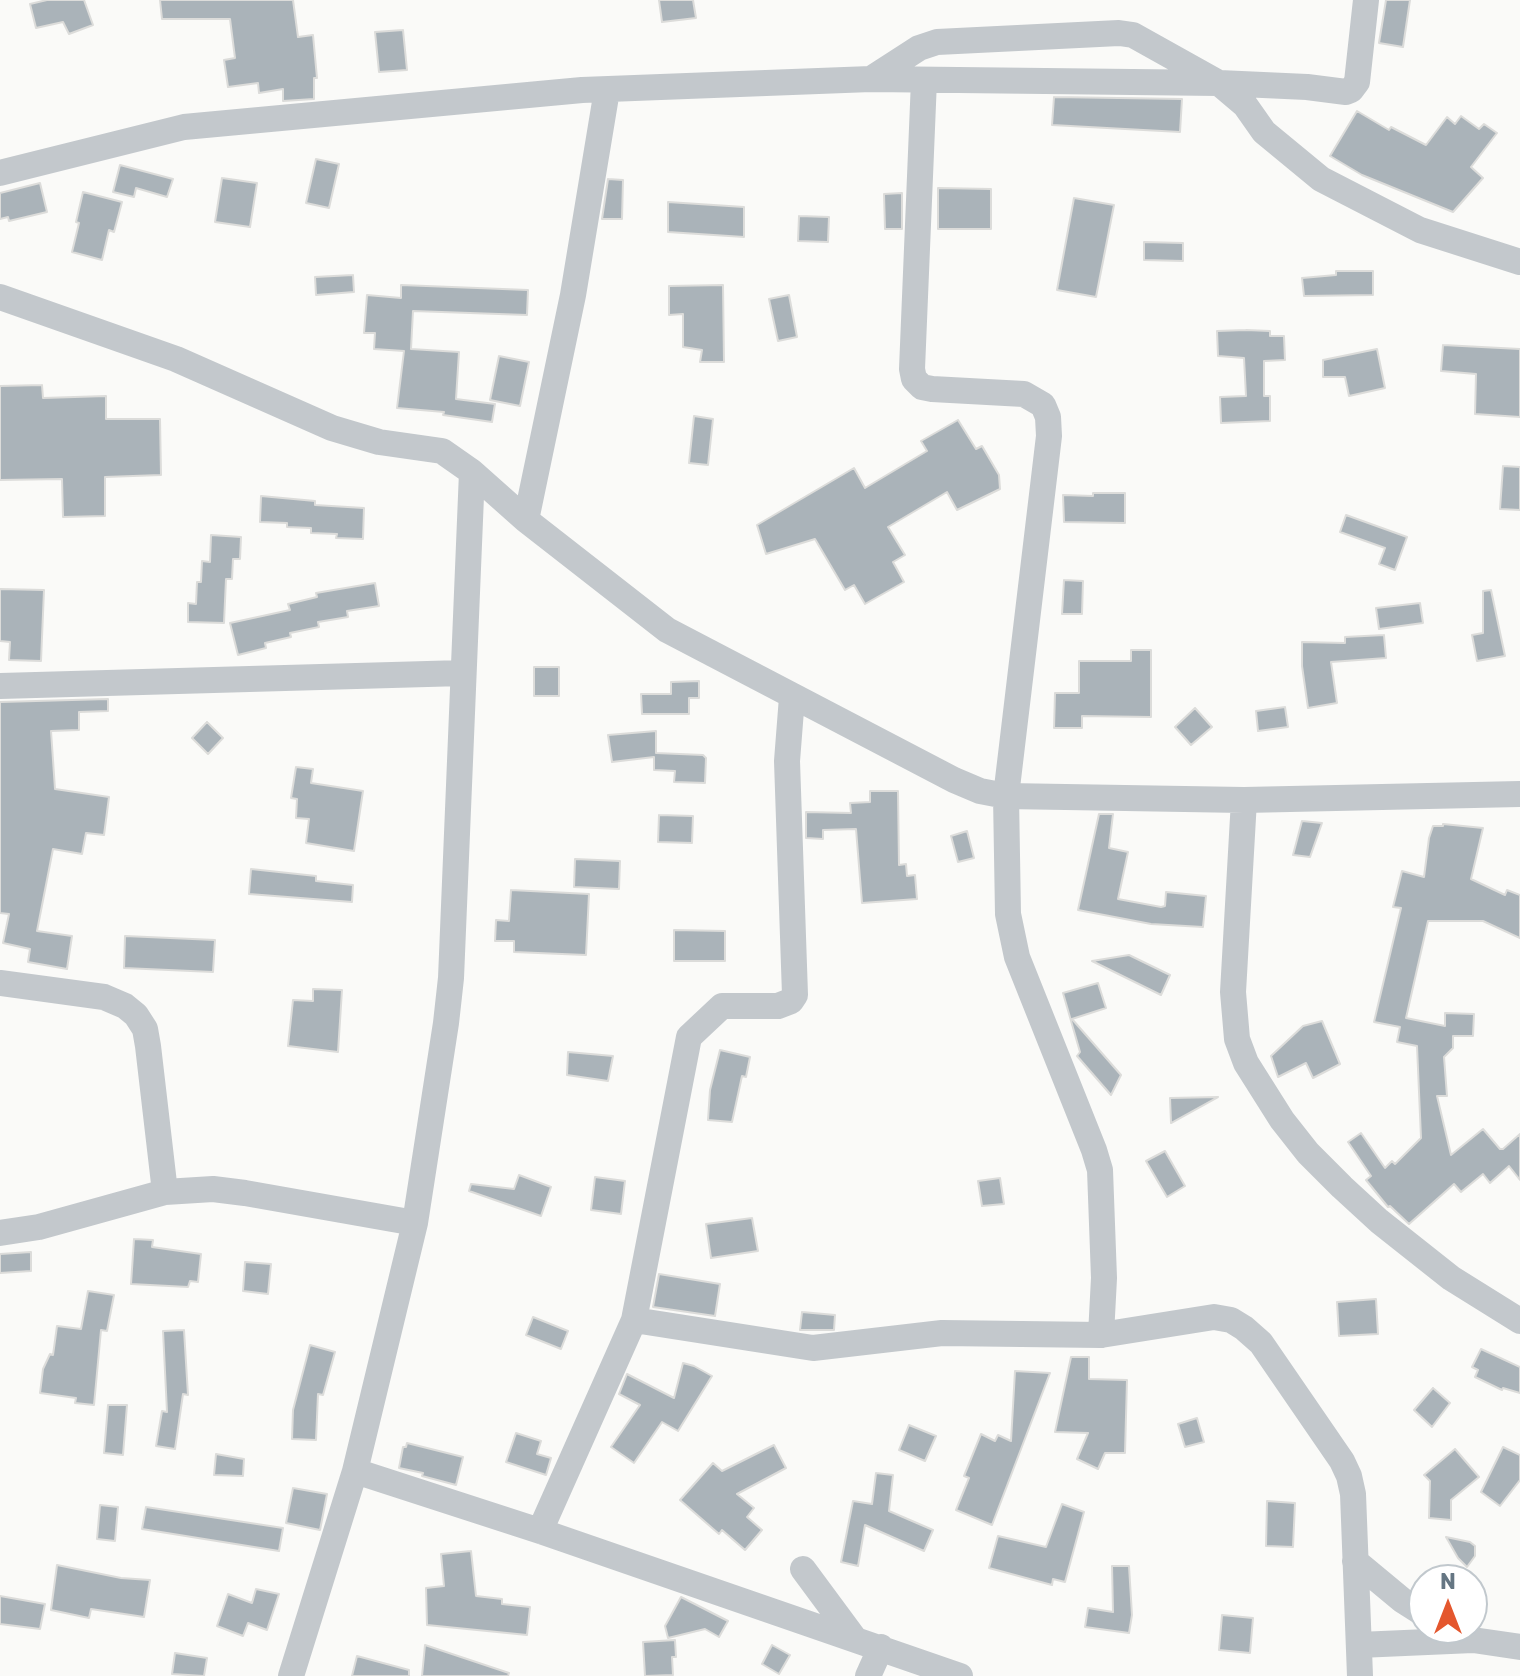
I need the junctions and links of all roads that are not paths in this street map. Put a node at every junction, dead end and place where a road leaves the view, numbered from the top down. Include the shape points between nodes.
1 (1366, 0) edge
2 (871, 79) junction
3 (924, 80) junction
4 (1219, 83) junction
5 (607, 90) junction
6 (0, 173) edge
7 (1520, 262) edge
8 (0, 297) edge
9 (472, 472) junction
10 (526, 520) junction
11 (463, 673) junction
12 (0, 686) edge
13 (792, 697) junction
14 (1520, 794) edge
15 (1006, 796) junction
16 (1244, 800) junction
17 (0, 983) edge
18 (165, 1192) junction
19 (415, 1223) junction
20 (0, 1233) edge
21 (634, 1320) junction
22 (1520, 1321) edge
23 (1101, 1335) junction
24 (355, 1471) junction
25 (540, 1531) junction
26 (1355, 1561) junction
27 (803, 1569) dead end
28 (1408, 1604) edge
29 (854, 1638) junction
30 (1408, 1640) edge
31 (1488, 1640) edge
32 (1359, 1645) junction
33 (881, 1647) junction
34 (1520, 1647) edge
35 (291, 1676) edge
36 (868, 1676) edge
37 (960, 1676) edge
38 (1360, 1676) edge

1 - 4 street via 1357,82 1351,90
2 - 3 street
2 - 4 street via 937,42 1119,33 1133,35
2 - 5 street
3 - 4 street
3 - 15 street via 914,379 932,389 1024,394 1043,405 1048,417
4 - 7 street via 1245,105 1264,132 1321,179 1420,230
5 - 6 street via 184,127
5 - 10 street via 573,295
8 - 9 street via 176,359 343,432 442,451
9 - 10 street
9 - 11 street
10 - 13 street via 667,630
11 - 12 street
11 - 19 street via 451,978
13 - 15 street via 965,785
13 - 21 street via 787,761 795,995 786,1005 722,1006 689,1037
14 - 16 street
15 - 16 street
15 - 23 street via 1008,914 1014,946 1100,1170
16 - 22 street via 1233,992 1235,1029 1246,1063 1282,1120 1342,1187 1451,1278
17 - 18 street via 104,997 136,1015 148,1046
18 - 19 street via 213,1189
18 - 20 street
19 - 24 street
21 - 23 street via 813,1348 942,1333
21 - 25 street
23 - 26 street via 1214,1317 1231,1320 1261,1343 1342,1461 1353,1494
24 - 25 street
24 - 35 street
25 - 29 street
26 - 28 street
26 - 32 street
27 - 29 street
29 - 33 street
30 - 32 street
31 - 34 street
32 - 38 street
33 - 36 street
33 - 37 street

